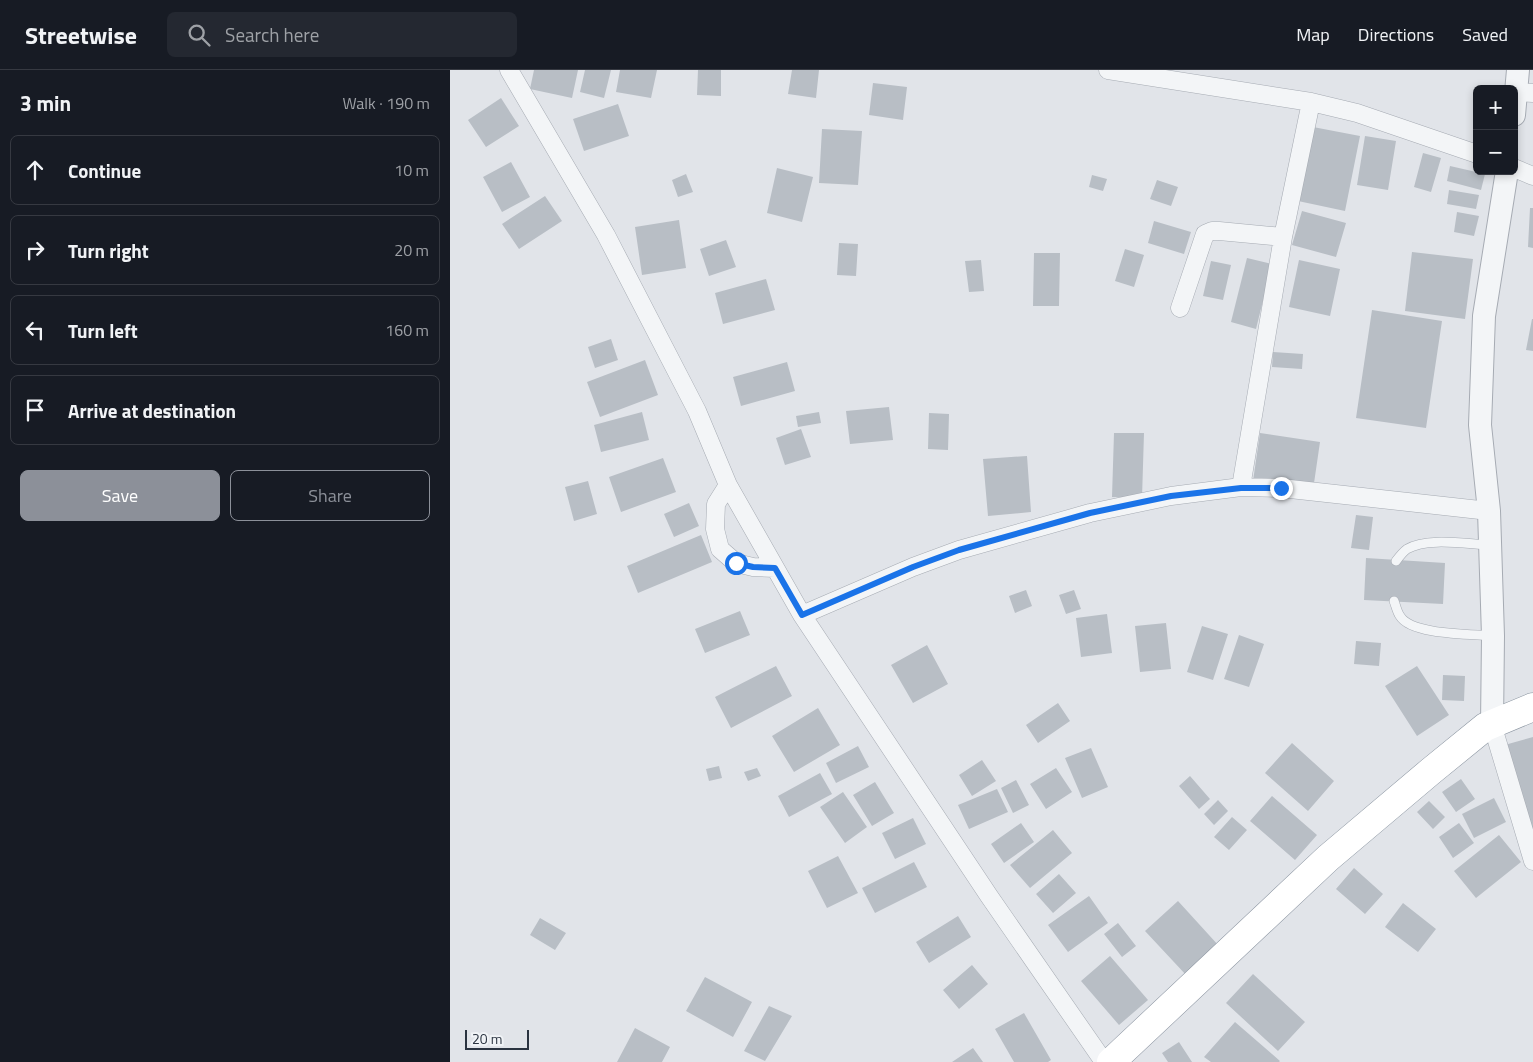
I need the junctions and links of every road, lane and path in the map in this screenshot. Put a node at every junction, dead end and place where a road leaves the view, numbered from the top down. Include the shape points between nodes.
1 (509, 70) edge
2 (1108, 70) edge
3 (1518, 70) edge
4 (1153, 74) edge
5 (1525, 93) edge
6 (1311, 102) junction
7 (1518, 107) edge
8 (1473, 153) edge
9 (1518, 170) edge
10 (1506, 175) edge
11 (1533, 176) edge
12 (1283, 238) junction
13 (1180, 308) dead end
14 (728, 485) junction
15 (1241, 488) junction
16 (1489, 511) junction
17 (1490, 545) junction
18 (1396, 560) dead end
19 (775, 568) junction
20 (1394, 602) dead end
21 (802, 615) junction
22 (1493, 636) junction
23 (1533, 707) edge
24 (1492, 724) junction
25 (1533, 861) edge
26 (1104, 1062) edge
27 (1111, 1062) edge

1 - 14 street via 606,235 696,411
2 - 4 street
3 - 5 street
4 - 6 street
5 - 7 street
6 - 8 street via 1357,113
6 - 12 street
9 - 11 street
10 - 16 street via 1484,316 1480,426
12 - 13 street via 1219,231 1204,234
12 - 15 street
14 - 19 street
14 - 19 street via 716,504 715,529 720,549 736,563
15 - 16 street via 1281,488
15 - 21 street via 1171,496 1090,513 969,548 913,567
16 - 17 street
17 - 18 lane via 1422,543 1406,549
17 - 22 street
19 - 21 street
20 - 22 lane via 1400,617 1411,626 1430,631
21 - 26 street
22 - 24 street
23 - 24 highway
24 - 25 street
24 - 27 highway via 1430,771 1328,858

